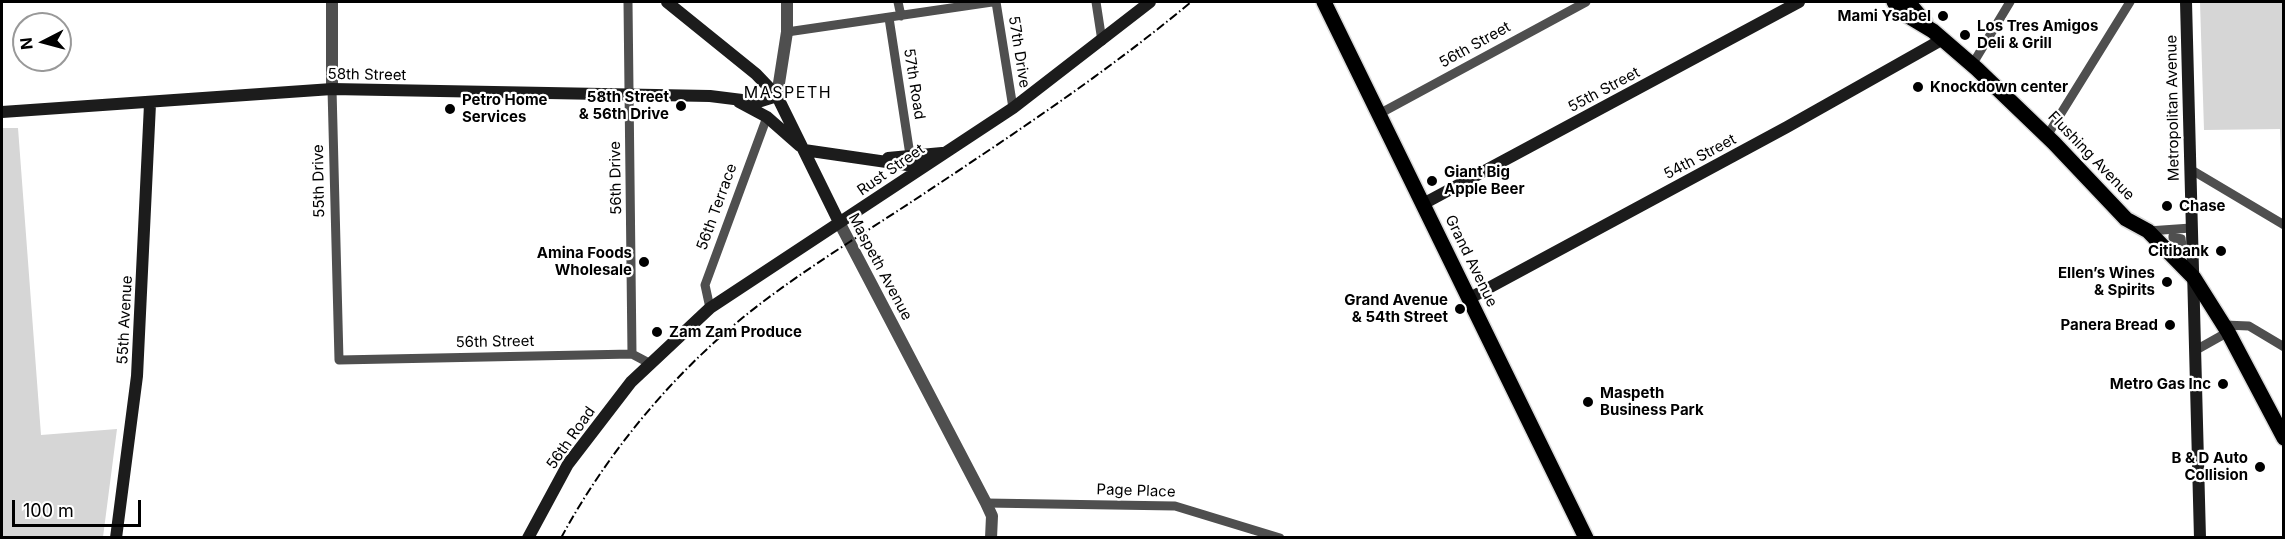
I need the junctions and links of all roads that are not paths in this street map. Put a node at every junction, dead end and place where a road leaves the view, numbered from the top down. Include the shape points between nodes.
1 (332, 2) edge
2 (628, 2) edge
3 (667, 2) edge
4 (787, 2) edge
5 (898, 2) edge
6 (994, 2) edge
7 (1096, 2) edge
8 (1150, 2) edge
9 (1326, 2) edge
10 (1586, 2) edge
11 (1799, 2) edge
12 (1887, 2) edge
13 (2010, 2) edge
14 (2130, 2) edge
15 (2186, 2) edge
16 (1902, 5) edge
17 (901, 16) junction
18 (889, 18) junction
19 (787, 32) junction
20 (1938, 35) junction
21 (1102, 41) junction
22 (1972, 64) junction
23 (332, 89) junction
24 (630, 96) junction
25 (777, 96) junction
26 (732, 99) junction
27 (150, 104) junction
28 (1012, 108) junction
29 (2, 112) edge
30 (1379, 114) junction
31 (767, 117) junction
32 (2047, 136) junction
33 (804, 150) junction
34 (943, 153) junction
35 (910, 155) junction
36 (872, 159) junction
37 (921, 167) junction
38 (2190, 169) junction
39 (1423, 204) junction
40 (839, 222) junction
41 (2283, 225) edge
42 (2191, 228) junction
43 (2148, 231) junction
44 (2194, 278) junction
45 (1470, 298) junction
46 (710, 308) junction
47 (2226, 329) junction
48 (2283, 347) edge
49 (2196, 350) junction
50 (632, 354) junction
51 (339, 360) joint
52 (649, 363) junction
53 (2283, 438) edge
54 (987, 503) junction
55 (116, 537) edge
56 (528, 537) edge
57 (992, 537) edge
58 (1280, 537) edge
59 (1586, 537) edge
60 (2200, 537) edge

1 - 23 street, 55th Drive
2 - 24 street, 56th Drive
3 - 25 main road, Maspeth Avenue via 756,74
4 - 19 street
5 - 17 street
6 - 17 street
6 - 28 street, 57th Drive
7 - 21 street
8 - 21 main road, Rust Street
9 - 30 main road, Grand Avenue
10 - 30 street, 56th Street
11 - 39 main road, 55th Street
12 - 16 main road, Flushing Avenue
13 - 22 street
14 - 32 street
15 - 38 main road, Metropolitan Avenue
16 - 20 main road, Flushing Avenue
17 - 18 street
18 - 19 street
18 - 35 street, 57th Road
19 - 25 street
20 - 22 main road, Flushing Avenue
20 - 45 main road, 54th Street via 1787,128
21 - 28 main road, Rust Street
22 - 32 main road, Flushing Avenue
23 - 24 main road, 58th Street
23 - 27 main road, 58th Street
23 - 51 street, 55th Drive
24 - 26 main road, 58th Street
24 - 50 street, 56th Drive
25 - 26 main road, 58th Street via 758,102
25 - 33 main road, Maspeth Avenue
26 - 31 main road, 58th Street
27 - 29 main road, 58th Street
27 - 55 main road, 55th Avenue via 137,376
28 - 34 main road, Rust Street
30 - 39 main road, Grand Avenue
31 - 33 main road, 58th Street
31 - 46 street, 56th Terrace via 705,285
32 - 43 main road, Flushing Avenue via 2126,219
33 - 36 main road
33 - 40 main road, Maspeth Avenue
34 - 35 main road
34 - 37 main road, Rust Street
35 - 36 main road
36 - 37 main road
37 - 40 main road, Rust Street
38 - 41 street
38 - 42 main road, Metropolitan Avenue
39 - 45 main road, Grand Avenue
40 - 46 main road, Rust Street
40 - 54 street, Maspeth Avenue
42 - 43 street
42 - 44 main road, Metropolitan Avenue
43 - 44 main road, Flushing Avenue
44 - 47 main road, Flushing Avenue
44 - 49 main road, Metropolitan Avenue
45 - 59 main road, Grand Avenue
46 - 52 main road, Rust Street
47 - 48 street via 2249,326
47 - 49 street
47 - 53 main road, Flushing Avenue
49 - 60 main road, Metropolitan Avenue
50 - 51 street, 56th Street
50 - 52 street, 56th Street
52 - 56 main road, 56th Road via 568,464
54 - 57 street, Maspeth Avenue via 992,516
54 - 58 street, Page Place via 1175,506

